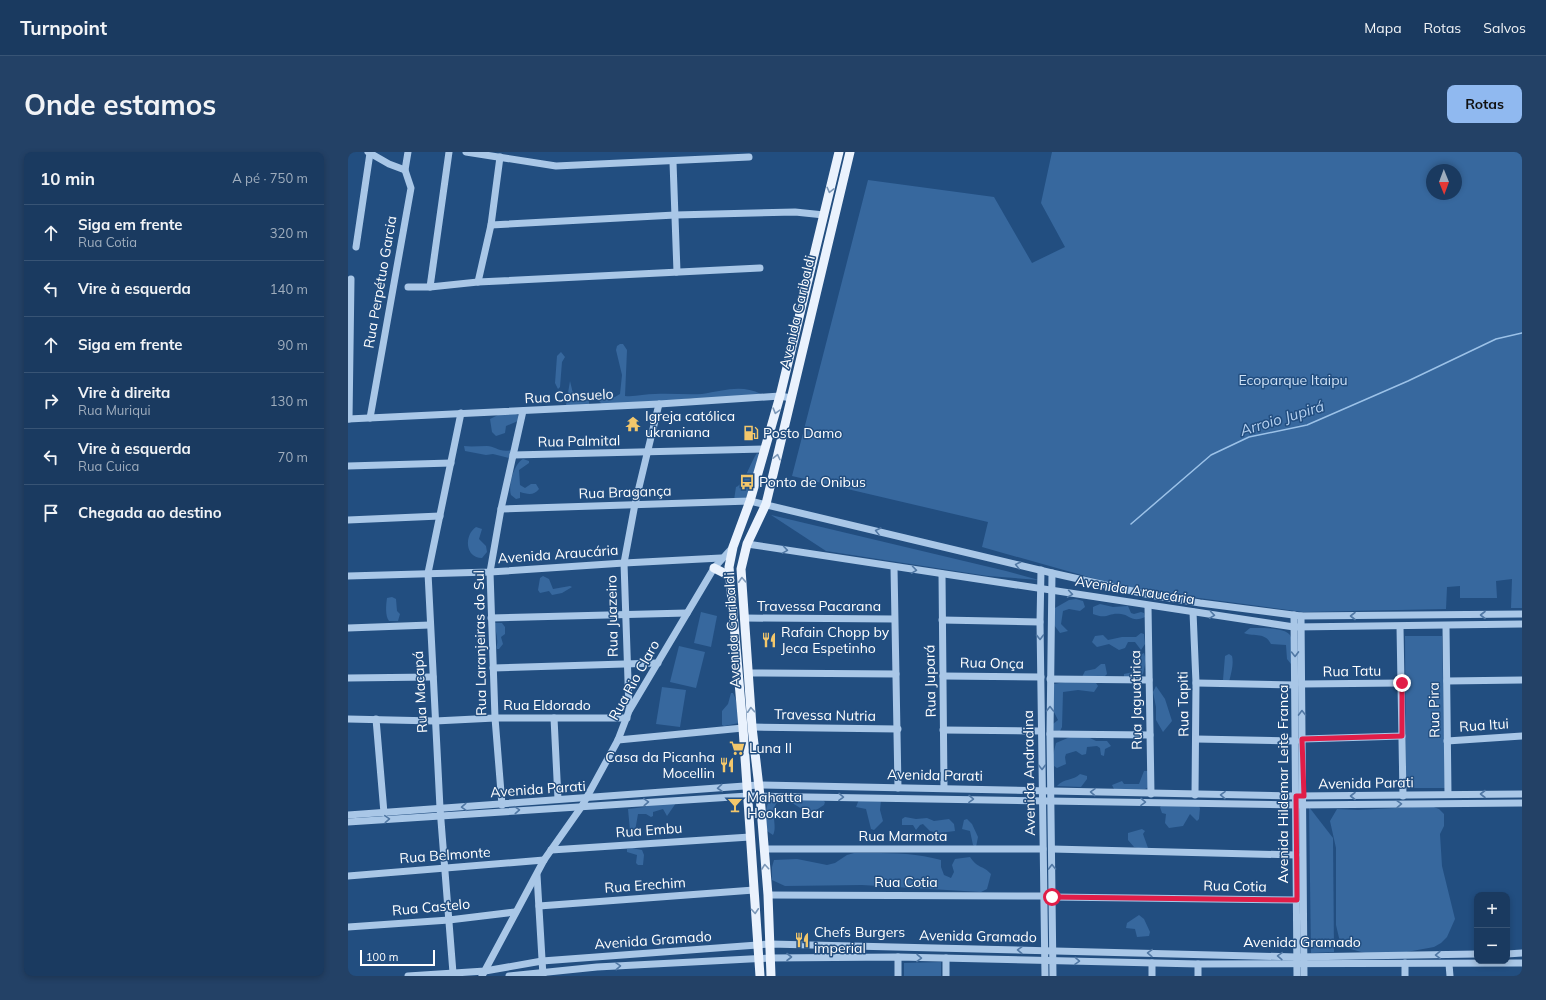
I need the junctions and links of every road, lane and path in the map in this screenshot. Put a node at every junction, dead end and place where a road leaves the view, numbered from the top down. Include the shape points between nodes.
1 (408, 152) edge
2 (449, 152) edge
3 (466, 152) edge
4 (839, 152) edge
5 (850, 152) edge
6 (369, 153) edge
7 (500, 156) junction
8 (749, 157) dead end
9 (673, 162) junction
10 (405, 170) junction
11 (675, 215) junction
12 (824, 215) junction
13 (491, 225) junction
14 (348, 241) edge
15 (813, 263) junction
16 (823, 265) junction
17 (760, 268) dead end
18 (677, 272) junction
19 (351, 279) dead end
20 (478, 282) junction
21 (408, 287) dead end
22 (430, 287) junction
23 (348, 379) edge
24 (780, 396) junction
25 (791, 398) junction
26 (659, 404) junction
27 (523, 411) junction
28 (461, 413) junction
29 (370, 418) junction
30 (348, 419) edge
31 (764, 450) junction
32 (647, 453) junction
33 (513, 455) junction
34 (451, 463) junction
35 (348, 466) edge
36 (750, 501) junction
37 (635, 504) junction
38 (766, 504) junction
39 (501, 509) junction
40 (440, 516) junction
41 (348, 520) edge
42 (737, 535) junction
43 (747, 544) junction
44 (732, 547) junction
45 (721, 558) junction
46 (624, 563) junction
47 (894, 567) junction
48 (714, 568) junction
49 (1041, 570) junction
50 (490, 572) junction
51 (428, 573) junction
52 (1052, 573) junction
53 (942, 574) junction
54 (348, 576) edge
55 (730, 576) junction
56 (1041, 589) junction
57 (1051, 591) junction
58 (1148, 606) junction
59 (1192, 612) junction
60 (687, 613) junction
61 (625, 614) junction
62 (1522, 614) edge
63 (1297, 616) junction
64 (491, 618) junction
65 (744, 618) junction
66 (894, 619) junction
67 (942, 620) junction
68 (1040, 622) junction
69 (1522, 624) edge
70 (430, 625) junction
71 (1446, 626) junction
72 (1400, 627) junction
73 (348, 628) edge
74 (1298, 628) junction
75 (658, 663) junction
76 (627, 664) junction
77 (493, 668) junction
78 (748, 673) junction
79 (896, 674) junction
80 (943, 676) junction
81 (432, 677) junction
82 (1041, 677) junction
83 (348, 678) edge
84 (1050, 679) junction
85 (1149, 680) junction
86 (1447, 680) junction
87 (1522, 680) edge
88 (1196, 683) junction
89 (1402, 683) junction
90 (1298, 684) junction
91 (628, 714) junction
92 (495, 718) junction
93 (554, 718) junction
94 (348, 719) edge
95 (376, 719) junction
96 (435, 721) junction
97 (747, 727) junction
98 (898, 729) junction
99 (943, 730) junction
100 (1041, 731) junction
101 (1050, 734) junction
102 (1150, 736) junction
103 (1402, 736) junction
104 (1522, 736) edge
105 (1196, 739) junction
106 (618, 740) junction
107 (1299, 740) junction
108 (1447, 741) junction
109 (758, 785) junction
110 (747, 786) junction
111 (898, 788) junction
112 (944, 788) junction
113 (1047, 790) junction
114 (1152, 794) junction
115 (1448, 794) junction
116 (1522, 794) edge
117 (1195, 795) junction
118 (748, 796) junction
119 (760, 796) junction
120 (1300, 796) junction
121 (1403, 796) junction
122 (585, 798) junction
123 (558, 799) junction
124 (1047, 800) junction
125 (1522, 803) edge
126 (502, 804) junction
127 (1296, 805) junction
128 (1304, 805) junction
129 (582, 806) junction
130 (440, 812) junction
131 (384, 813) junction
132 (348, 815) edge
133 (348, 822) edge
134 (750, 837) junction
135 (764, 849) junction
136 (1043, 849) junction
137 (1052, 849) junction
138 (551, 850) junction
139 (1296, 855) junction
140 (544, 860) junction
141 (445, 869) junction
142 (538, 874) junction
143 (348, 876) edge
144 (754, 890) junction
145 (768, 895) junction
146 (1045, 896) junction
147 (1052, 897) junction
148 (1297, 900) junction
149 (539, 906) junction
150 (515, 912) junction
151 (449, 920) junction
152 (348, 927) edge
153 (770, 944) junction
154 (758, 945) junction
155 (1049, 950) junction
156 (665, 952) junction
157 (1522, 953) edge
158 (1474, 954) edge
159 (1510, 954) edge
160 (1300, 956) junction
161 (596, 957) junction
162 (898, 957) junction
163 (759, 958) junction
164 (770, 958) junction
165 (946, 958) junction
166 (542, 961) junction
167 (1049, 961) junction
168 (667, 962) junction
169 (1152, 963) junction
170 (1405, 963) junction
171 (1522, 963) edge
172 (1198, 964) junction
173 (1450, 964) junction
174 (1300, 965) junction
175 (598, 967) junction
176 (452, 973) junction
177 (484, 973) edge
178 (543, 974) edge
179 (408, 976) edge
180 (509, 976) edge
181 (760, 976) edge
182 (772, 976) edge
183 (898, 976) edge
184 (946, 976) edge
185 (1045, 976) edge
186 (1053, 976) edge
187 (1152, 976) edge
188 (1198, 976) edge
189 (1297, 976) edge
190 (1304, 976) edge
191 (1405, 976) edge
192 (1450, 976) edge

1 - 10 street, Rua Perpétuo Garcia
2 - 22 street
3 - 7 street
4 -> 12 main road, Avenida Garibaldi
5 - 16 main road, Avenida Garibaldi
6 - 10 street
6 - 14 street via 356,244
7 - 9 street via 556,166
7 - 13 street
8 - 9 street
9 - 11 street
10 - 29 street, Rua Perpétuo Garcia via 411,188
11 - 12 street via 795,212
11 - 13 street
11 - 18 street
12 - 15 main road, Avenida Garibaldi
13 - 20 street
15 - 16 main road
15 - 24 main road, Avenida Garibaldi
16 - 25 main road, Avenida Garibaldi
17 - 18 street
18 - 20 street
19 - 23 street
20 - 22 street
21 - 22 street
23 - 30 street
24 - 25 street, Rua Consuelo
24 - 26 street, Rua Consuelo
24 -> 31 main road, Avenida Garibaldi
38 -> 25 main road, Avenida Garibaldi
26 - 27 street, Rua Consuelo
26 - 32 street, Rua Juazeiro
27 - 28 street, Rua Consuelo
27 - 33 street, Rua Laranjeiras do Sul
28 - 29 street, Rua Consuelo
28 - 34 street, Rua Macapá
29 - 30 street, Rua Consuelo
31 - 32 street, Rua Palmital
31 - 36 main road, Avenida Garibaldi
32 - 33 street, Rua Palmital
32 - 37 street, Rua Juazeiro
33 - 39 street, Rua Laranjeiras do Sul
34 - 35 street
34 - 40 street, Rua Macapá
36 - 37 street, Rua Bragança
36 - 38 street, Rua Bragança
36 - 42 main road, Avenida Garibaldi
37 - 39 street, Rua Bragança
37 - 46 street, Rua Juazeiro
38 - 43 main road, Avenida Garibaldi
49 -> 38 street, Avenida Araucária
39 - 50 street, Rua Laranjeiras do Sul
40 - 41 street
40 - 51 street, Rua Macapá
42 - 43 main road
42 - 44 main road, Avenida Garibaldi
43 -> 47 street, Avenida Araucária
65 -> 43 main road, Avenida Garibaldi via 741,569
44 - 45 street, Rua Rio Claro
44 - 55 main road, Avenida Garibaldi
45 - 46 street, Avenida Araucária
45 - 48 street, Rua Rio Claro
46 - 50 street, Avenida Araucária
46 - 61 street, Rua Juazeiro
47 -> 53 street, Avenida Araucária
47 - 66 street
48 - 55 main road
48 - 60 street, Rua Rio Claro
49 - 52 street, Avenida Araucária
49 - 56 street, Avenida Andradina
50 - 51 street, Avenida Araucária
50 - 64 street, Rua Laranjeiras do Sul
51 - 54 street, Avenida Araucária
51 - 70 street, Rua Macapá
52 - 57 street, Avenida Andradina
52 - 63 street, Avenida Araucária via 1150,595
53 - 56 street, Avenida Araucária
53 - 67 street, Rua Jupará
55 - 97 main road, Avenida Garibaldi
56 - 57 street, Avenida Araucária
56 - 68 street, Avenida Andradina
57 -> 58 street, Avenida Araucária
57 - 84 street, Avenida Andradina
58 - 59 street, Avenida Araucária
58 - 85 street, Rua Jaguatirica
59 -> 74 street, Avenida Araucária
59 - 88 street, Rua Tapiti
60 - 61 street
60 - 75 street, Rua Rio Claro
61 - 64 street
61 - 76 street, Rua Juazeiro
62 -> 63 street, Avenida Araucária
63 - 74 street, Avenida Hildemar Leite Franca
64 - 77 street, Rua Laranjeiras do Sul
65 - 66 street, Travessa Pacarana
65 - 78 main road, Avenida Garibaldi
66 - 79 street
67 - 68 street
67 - 80 street, Rua Jupará
68 -> 82 street, Avenida Andradina
69 - 71 street, Avenida Araucária
70 - 73 street
70 - 81 street, Rua Macapá
71 - 72 street, Avenida Araucária
71 - 86 street, Rua Pira
72 - 74 street, Avenida Araucária
72 - 89 street
74 - 90 street, Avenida Hildemar Leite Franca
75 - 76 street
75 - 91 street, Rua Rio Claro
76 - 77 street
76 - 91 street, Rua Juazeiro
77 - 92 street, Rua Laranjeiras do Sul
78 - 79 street
97 -> 78 main road, Avenida Garibaldi
79 - 98 street
80 - 82 street, Rua Onça
80 - 99 street, Rua Jupará
81 - 83 street
81 - 96 street, Rua Macapá
82 - 100 street, Avenida Andradina
84 - 85 street
101 -> 84 street, Avenida Andradina
85 - 102 street, Rua Jaguatirica
86 - 87 street
86 - 108 street, Rua Pira
88 - 90 street, Rua Tatu
88 - 105 street, Rua Tapiti
89 - 90 street, Rua Tatu
89 - 103 street
90 - 107 street, Avenida Hildemar Leite Franca
91 - 93 street, Rua Eldorado
91 - 106 street, Rua Rio Claro
92 - 93 street, Rua Eldorado
92 - 96 street, Rua Eldorado
92 - 126 street, Rua Laranjeiras do Sul
93 - 123 street
94 - 95 street, Rua Eldorado
95 - 96 street, Rua Eldorado
95 - 131 street
96 - 130 street, Rua Macapá
97 - 98 street, Travessa Nutria
97 - 106 street, Travessa Nutria
97 - 109 main road, Avenida Garibaldi
97 - 110 main road, Avenida Garibaldi
98 - 111 street
99 - 100 street
99 - 112 street, Rua Jupará
100 -> 113 street, Avenida Andradina
101 - 102 street
101 - 113 street, Avenida Andradina
102 - 114 street, Rua Jaguatirica
103 - 107 street
103 - 121 street
104 - 108 street, Rua Itui
105 - 107 street
105 - 117 street, Rua Tapiti
106 - 122 street, Rua Rio Claro
107 - 120 street, Avenida Hildemar Leite Franca
108 - 115 street, Rua Pira
109 - 110 street, Avenida Parati
109 - 111 street, Avenida Parati
109 - 119 main road, Avenida Garibaldi
110 - 118 main road, Avenida Garibaldi
110 -> 122 street, Avenida Parati
111 - 112 street, Avenida Parati
112 - 113 street, Avenida Parati
114 -> 113 street, Avenida Parati
113 - 124 street, Avenida Andradina
114 - 117 street, Avenida Parati
116 -> 115 street, Avenida Parati
115 - 121 street, Avenida Parati
120 -> 117 street, Avenida Parati
118 - 119 street, Avenida Parati
129 -> 118 street, Avenida Parati
118 - 134 main road, Avenida Garibaldi
119 -> 124 street, Avenida Parati
119 - 135 main road, Avenida Garibaldi
121 -> 120 street, Avenida Parati
120 - 127 street, Avenida Hildemar Leite Franca
120 - 128 street, Avenida Hildemar Leite Franca
122 - 123 street, Avenida Parati
122 - 129 street, Rua Rio Claro
123 - 126 street, Avenida Parati
124 -> 127 street, Avenida Parati
124 - 136 street, Avenida Andradina
124 - 137 street, Avenida Andradina
128 -> 125 street, Avenida Parati
126 -> 130 street, Avenida Parati
127 - 128 street, Avenida Parati
127 - 139 street, Avenida Hildemar Leite Franca
128 - 160 street, Avenida Hildemar Leite Franca
130 -> 129 street, Avenida Parati
129 - 138 street, Rua Rio Claro
130 - 131 street, Avenida Parati
133 -> 130 street, Avenida Parati
130 - 141 street, Rua Macapá
131 - 132 street, Avenida Parati
134 - 138 street, Rua Embu
134 - 144 main road, Avenida Garibaldi
135 - 136 street, Rua Marmota
145 -> 135 main road, Avenida Garibaldi
136 - 146 street, Avenida Andradina
137 - 139 street
147 -> 137 street, Avenida Andradina
138 - 140 street, Rua Rio Claro
139 - 148 street, Avenida Hildemar Leite Franca
140 - 141 street, Rua Belmonte
140 - 142 street, Rua Rio Claro
141 - 143 street, Rua Belmonte
141 - 151 street, Rua Macapá
142 - 149 street
142 - 150 street, Rua Rio Claro
144 - 149 street, Rua Erechim
144 -> 154 main road, Avenida Garibaldi
145 - 146 street, Rua Cotia
145 - 153 main road, Avenida Garibaldi
146 - 155 street, Avenida Andradina
147 - 148 street, Rua Cotia
147 - 155 street, Avenida Andradina
148 - 160 street, Avenida Hildemar Leite Franca
149 - 166 street
150 - 151 street, Rua Castelo
150 - 177 street, Rua Rio Claro
151 - 152 street, Rua Castelo
151 - 176 street, Rua Macapá
153 - 154 street, Avenida Gramado
155 -> 153 street, Avenida Gramado
153 - 164 main road, Avenida Garibaldi
154 - 156 street, Avenida Gramado
154 - 163 main road, Avenida Garibaldi
160 -> 155 street, Avenida Gramado
155 - 167 street, Avenida Andradina
156 - 161 street, Avenida Gramado
156 - 168 street
157 - 159 street
158 -> 160 street, Avenida Gramado
160 - 174 street, Avenida Hildemar Leite Franca
161 - 166 street, Avenida Gramado
161 - 175 street
164 -> 162 street, Avenida Gramado
162 -> 165 street, Avenida Gramado
162 - 183 street
163 - 164 street, Avenida Gramado
163 - 168 street, Avenida Gramado
163 - 181 main road, Avenida Garibaldi
164 - 182 main road, Avenida Garibaldi
165 - 167 street, Avenida Gramado
165 - 184 street
166 - 177 street, Avenida Gramado
166 - 178 street
167 -> 169 street, Avenida Gramado
167 - 185 street, Avenida Andradina
167 - 186 street, Avenida Andradina
175 -> 168 street, Avenida Gramado
169 - 172 street, Avenida Gramado
169 - 187 street
170 - 173 street, Avenida Gramado
170 - 174 street, Avenida Gramado
170 - 191 street
171 - 173 street, Avenida Gramado
172 - 174 street, Avenida Gramado
172 - 188 street
173 - 192 street
174 - 189 street, Avenida Hildemar Leite Franca
174 - 190 street, Avenida Hildemar Leite Franca
175 - 178 street, Avenida Gramado
176 - 177 street, Avenida Gramado
176 - 179 street, Avenida Gramado
178 - 180 street, Avenida Gramado

